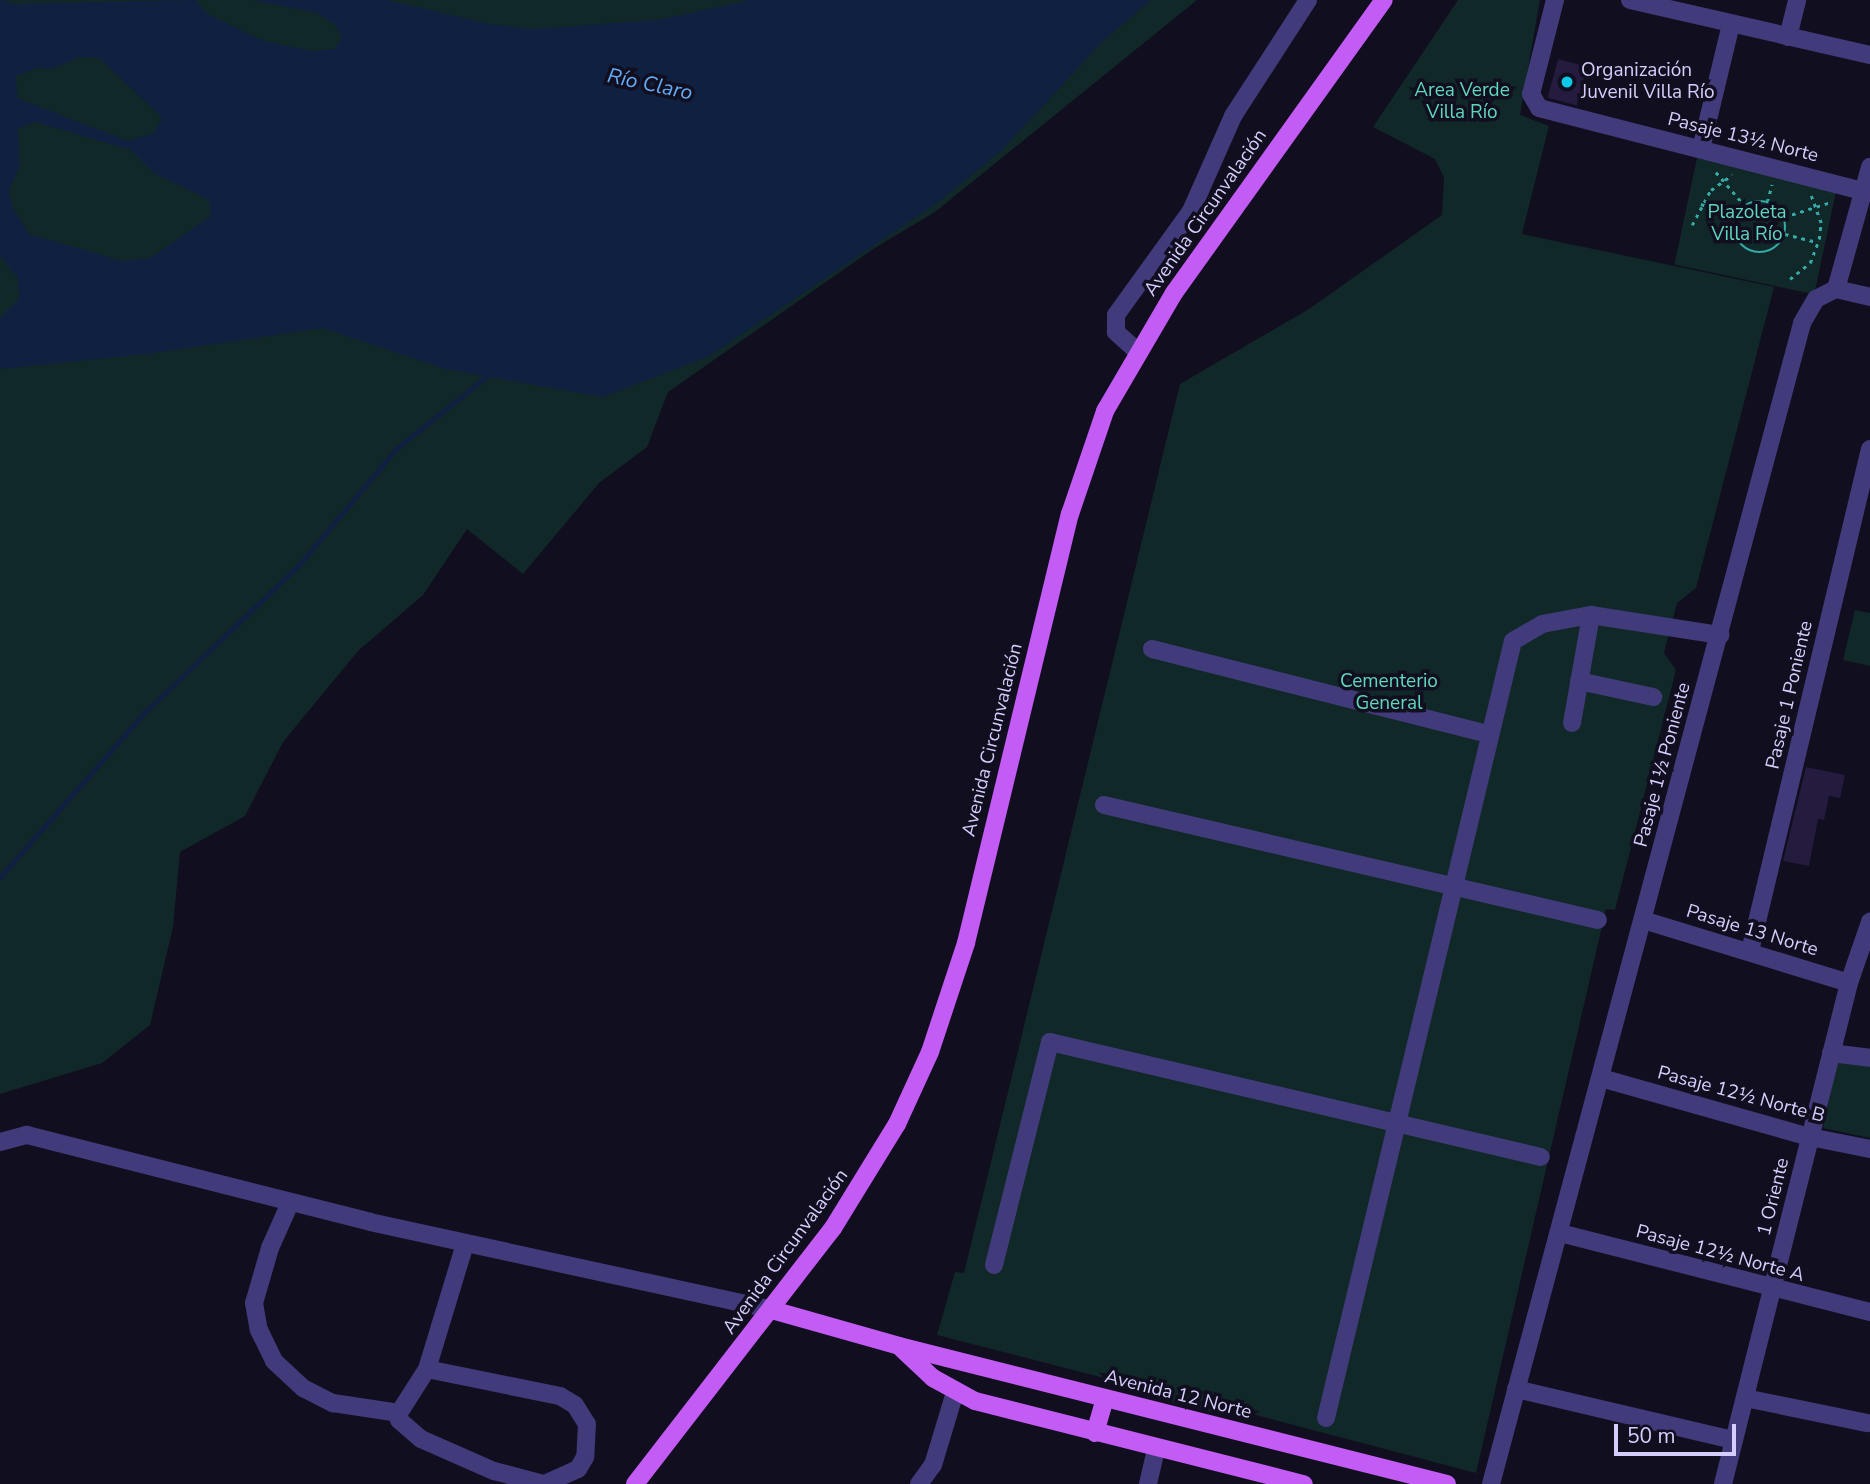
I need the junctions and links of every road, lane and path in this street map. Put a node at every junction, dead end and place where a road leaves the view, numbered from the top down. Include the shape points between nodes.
1 (1308, 0) edge
2 (1384, 0) edge
3 (1555, 0) edge
4 (1630, 0) edge
5 (1797, 0) edge
6 (1674, 5) edge
7 (1731, 24) junction
8 (1788, 37) junction
9 (1870, 55) edge
10 (1701, 149) junction
11 (1870, 167) edge
12 (1740, 173) dead end
13 (1722, 181) junction
14 (1863, 191) junction
15 (1807, 192) dead end
16 (1701, 204) junction
17 (1745, 206) junction
18 (1816, 206) junction
19 (1784, 217) junction
20 (1735, 218) junction
21 (1692, 225) dead end
22 (1785, 234) junction
23 (1818, 242) junction
24 (1790, 279) dead end
25 (1836, 289) junction
26 (1870, 297) edge
27 (1138, 352) junction
28 (1869, 455) edge
29 (1591, 615) junction
30 (1720, 635) junction
31 (1152, 649) dead end
32 (1579, 681) junction
33 (1653, 697) dead end
34 (1572, 723) dead end
35 (1488, 734) junction
36 (1104, 805) dead end
37 (1452, 885) junction
38 (1598, 920) dead end
39 (1643, 920) junction
40 (1870, 922) edge
41 (1750, 951) junction
42 (1849, 983) junction
43 (1831, 1053) junction
44 (1870, 1058) edge
45 (1601, 1078) junction
46 (1398, 1123) junction
47 (1810, 1137) junction
48 (0, 1142) edge
49 (1870, 1149) edge
50 (1541, 1157) dead end
51 (290, 1202) junction
52 (1560, 1233) junction
53 (465, 1244) junction
54 (993, 1265) dead end
55 (1772, 1290) junction
56 (772, 1310) junction
57 (1870, 1312) edge
58 (899, 1346) junction
59 (427, 1369) junction
60 (1516, 1389) junction
61 (955, 1392) junction
62 (1105, 1398) junction
63 (1745, 1398) junction
64 (399, 1413) junction
65 (1326, 1418) dead end
66 (1867, 1423) dead end
67 (1095, 1433) junction
68 (1734, 1440) junction
69 (1156, 1448) junction
70 (1275, 1481) edge
71 (545, 1484) edge
72 (635, 1484) edge
73 (919, 1484) edge
74 (1148, 1484) edge
75 (1304, 1484) edge
76 (1447, 1484) edge
77 (1491, 1484) edge
78 (1723, 1484) edge

1 - 27 street via 1233,116 1191,211 1116,315 1116,332
2 - 27 main road, Avenida Circunvalación via 1174,293
3 - 10 street, Pasaje 13½ Norte via 1531,94 1533,102 1543,110
4 - 6 street
5 - 8 street
6 - 7 street
7 - 8 street
7 - 10 street
8 - 9 street
10 - 13 path
10 - 14 street, Pasaje 13½ Norte
11 - 14 street
12 - 13 path
13 - 16 path
13 - 17 path
14 - 18 path
14 - 25 street
15 - 18 path
16 - 20 path
16 - 21 path
17 - 19 path via 1767,202
17 - 20 path
18 - 19 path
18 - 23 path via 1821,223
19 - 22 path
20 - 22 path via 1737,241 1756,253 1770,251
22 - 23 path
23 - 24 path via 1810,263
25 - 26 street
25 - 30 street, Pasaje 1½ Poniente via 1816,299 1802,323
27 - 56 main road, Avenida Circunvalación via 1105,411 1082,471 966,943 930,1052 897,1124 856,1194
28 - 41 street, Pasaje 1 Poniente
29 - 30 street
29 - 32 street
29 - 35 street via 1542,624 1513,641
30 - 39 street, Pasaje 1½ Poniente
31 - 35 street
32 - 33 street
32 - 34 street
35 - 37 street
36 - 37 street
37 - 38 street
37 - 46 street
39 - 41 street, Pasaje 13 Norte
39 - 45 street, Pasaje 1½ Poniente
40 - 42 street, 1 Oriente
41 - 42 street, Pasaje 13 Norte
42 - 43 street, 1 Oriente
43 - 44 street
43 - 47 street, 1 Oriente
45 - 47 street, Pasaje 12½ Norte B
45 - 52 street, Pasaje 1½ Poniente
46 - 50 street
46 - 54 street via 1050,1042
46 - 65 street
47 - 49 street, Pasaje 12½ Norte B
47 - 55 street, 1 Oriente
48 - 51 street via 27,1135
51 - 53 street
51 - 64 street via 254,1303 259,1330 274,1361 303,1388 333,1403
52 - 55 street, Pasaje 12½ Norte A
52 - 60 street, Pasaje 1½ Poniente
53 - 56 street
53 - 59 street
55 - 57 street, Pasaje 12½ Norte A
55 - 63 street, 1 Oriente
56 - 58 main road, Avenida 12 Norte
56 - 72 main road, Avenida Circunvalación
58 - 61 main road, Avenida 12 Norte
58 - 62 main road, Avenida 12 Norte
59 - 64 street
59 - 71 street via 560,1396 575,1405 587,1424 585,1457 578,1469
60 - 68 street
60 - 77 street, Pasaje 1½ Poniente
61 - 67 main road, Avenida 12 Norte
61 - 73 street via 933,1465
62 - 67 main road
62 - 76 main road, Avenida 12 Norte
63 - 66 street
63 - 68 street, 1 Oriente
64 - 71 street via 399,1420 421,1439 494,1471
67 - 69 main road, Avenida 12 Norte
68 - 78 street, 1 Oriente
69 - 70 main road, Avenida 12 Norte
69 - 74 street
70 - 75 main road, Avenida 12 Norte

